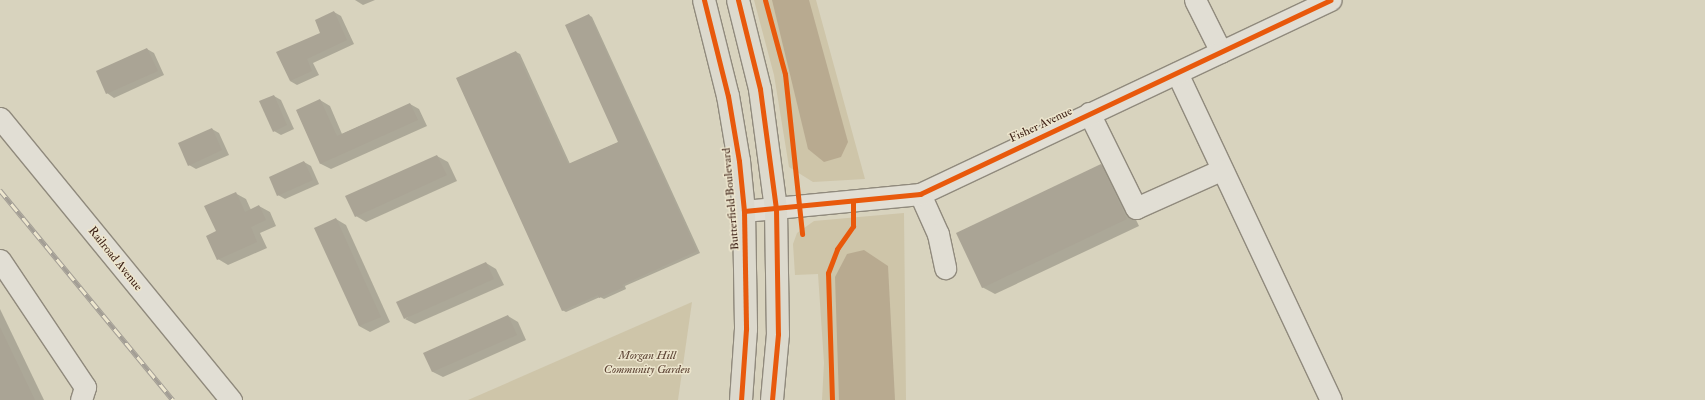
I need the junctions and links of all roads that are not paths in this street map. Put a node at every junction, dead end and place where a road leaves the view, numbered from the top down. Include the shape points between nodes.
1 (704, 0) edge
2 (738, 0) edge
3 (1195, 0) edge
4 (1331, 0) edge
5 (1221, 52) junction
6 (1177, 73) junction
7 (1090, 113) junction
8 (0, 118) edge
9 (1222, 170) junction
10 (920, 194) junction
11 (776, 209) junction
12 (744, 212) junction
13 (0, 260) edge
14 (945, 268) dead end
15 (82, 400) edge
16 (231, 400) edge
17 (740, 400) edge
18 (772, 400) edge
19 (1331, 400) edge

1 - 12 main road, Butterfield Boulevard via 728,96 739,161
2 - 11 main road via 760,89
3 - 5 street
4 - 5 street, Fisher Avenue
5 - 6 street, Fisher Avenue
6 - 7 street, Fisher Avenue
6 - 9 street
7 - 9 street via 1136,208
7 - 10 street, Fisher Avenue
8 - 16 street, Railroad Avenue
9 - 19 street
10 - 11 street, Fisher Avenue
10 - 14 street via 938,234
11 - 12 street, Fisher Avenue
11 - 18 main road via 778,334
12 - 17 main road, Butterfield Boulevard via 746,329
13 - 15 street via 85,387

